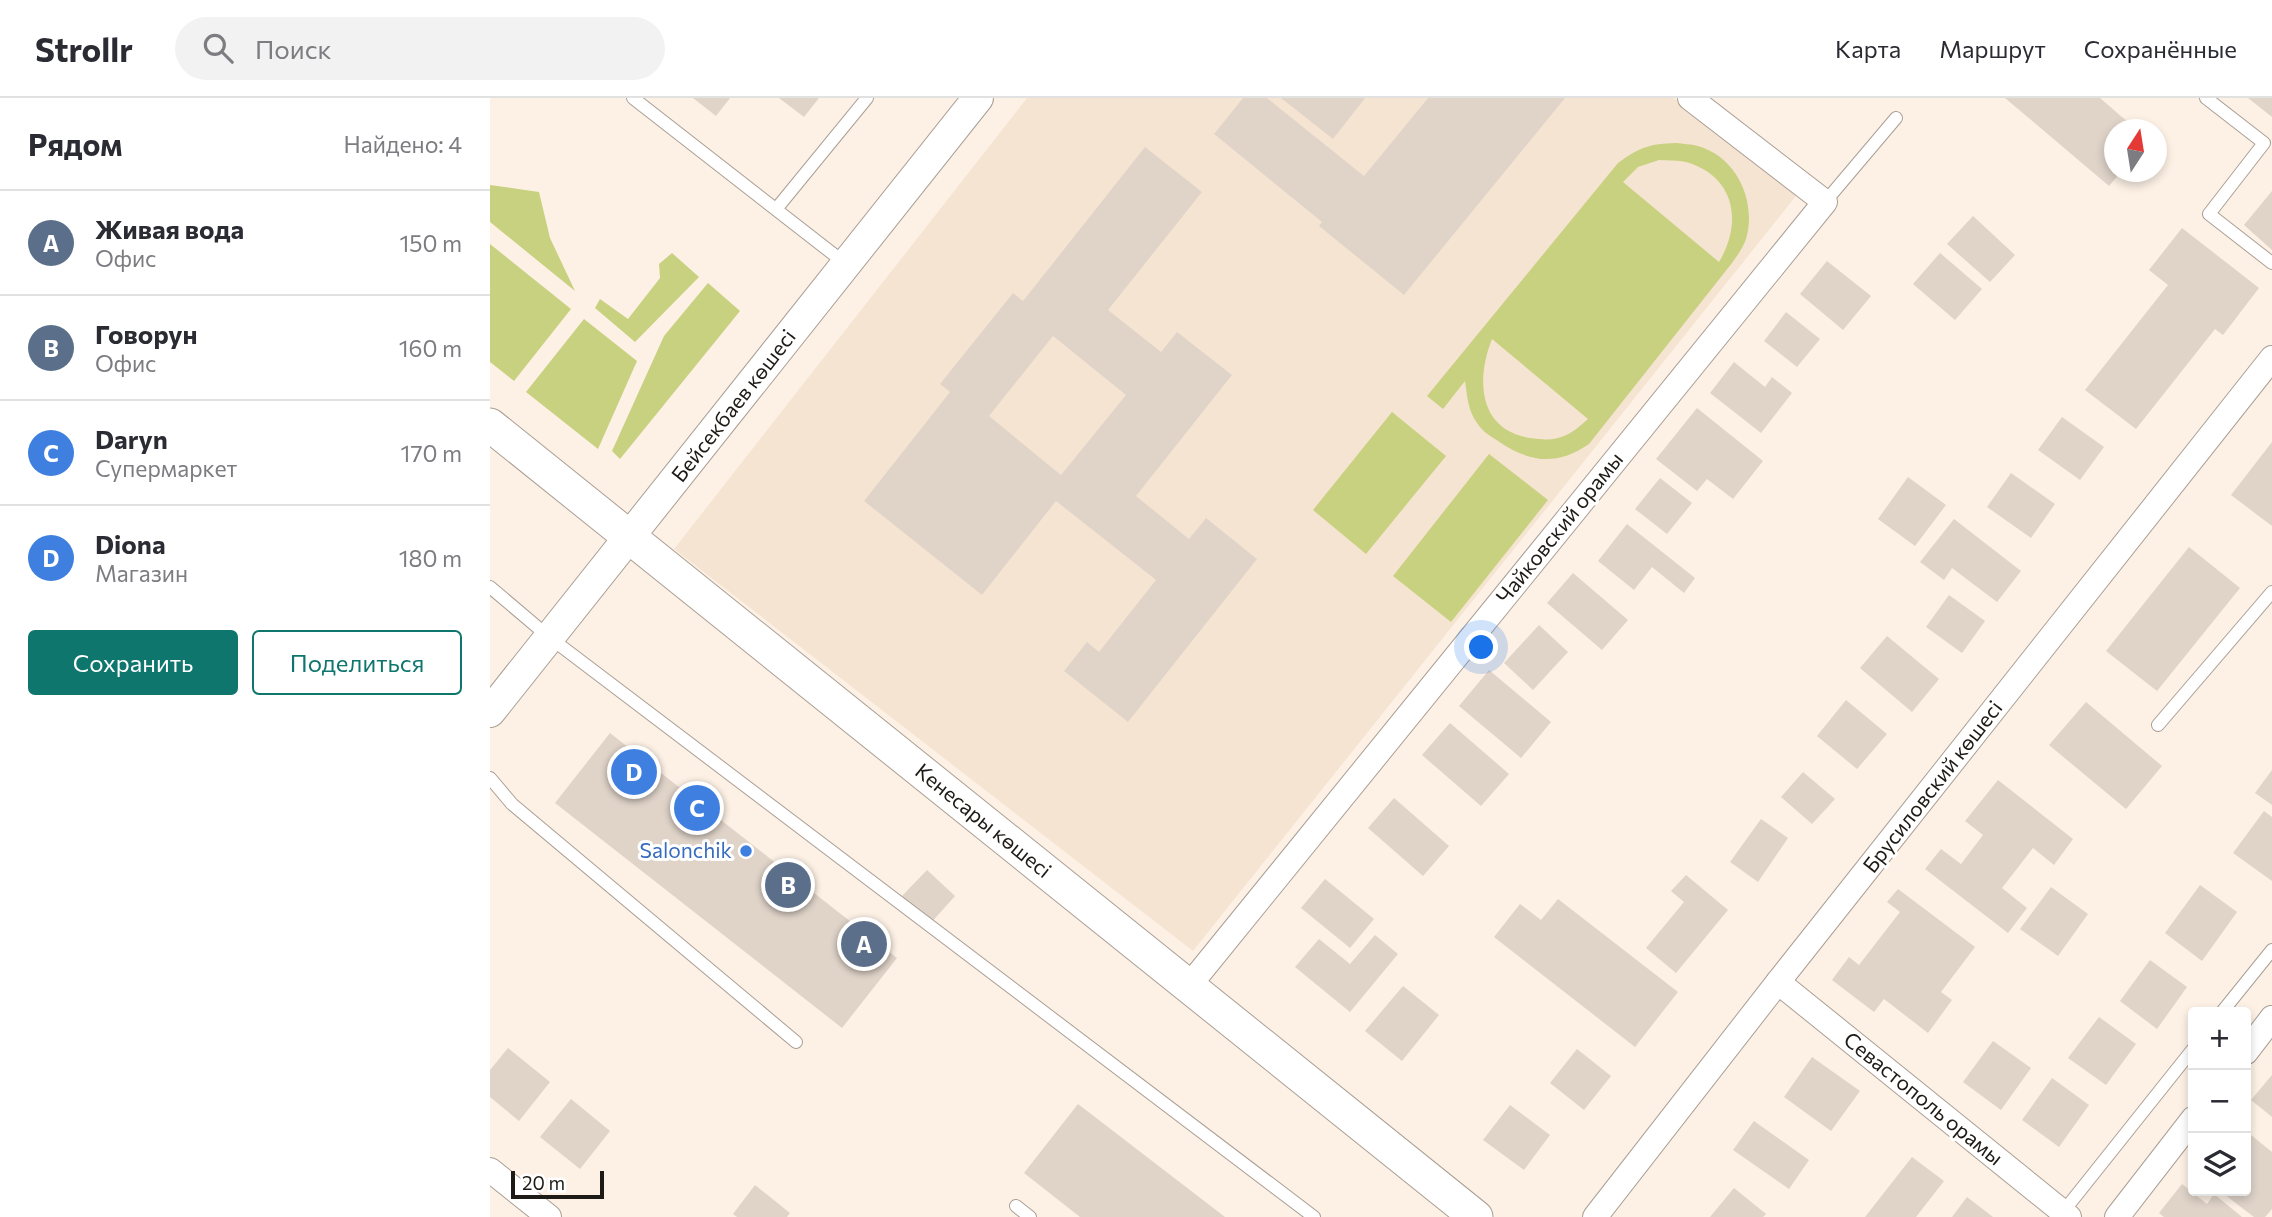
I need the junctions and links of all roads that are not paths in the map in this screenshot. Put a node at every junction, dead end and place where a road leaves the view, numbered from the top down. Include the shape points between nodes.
1 (633, 98) edge
2 (867, 98) edge
3 (978, 98) edge
4 (1690, 98) edge
5 (2206, 98) edge
6 (1896, 118) dead end
7 (1825, 202) junction
8 (777, 208) junction
9 (2272, 263) edge
10 (847, 264) junction
11 (2272, 358) edge
12 (490, 425) edge
13 (630, 538) junction
14 (490, 587) edge
15 (2272, 592) edge
16 (549, 637) junction
17 (490, 712) edge
18 (2158, 725) dead end
19 (490, 778) edge
20 (2272, 950) edge
21 (1778, 982) junction
22 (1188, 986) junction
23 (2226, 1007) edge
24 (2272, 1018) edge
25 (796, 1042) dead end
26 (2251, 1045) edge
27 (2188, 1056) edge
28 (2188, 1125) edge
29 (490, 1170) edge
30 (1016, 1206) dead end
31 (2066, 1215) edge
32 (549, 1217) edge
33 (1030, 1217) edge
34 (1314, 1217) edge
35 (1476, 1217) edge
36 (1595, 1217) edge
37 (2117, 1217) edge

1 - 8 lane
2 - 8 lane
3 - 10 street, Бейсекбаев көшесі
4 - 7 street
5 - 9 lane via 2264,143 2209,214
6 - 7 lane
7 - 22 street, Чайковский орамы
8 - 10 lane
10 - 13 street, Бейсекбаев көшесі
11 - 21 street, Брусиловский көшесі
12 - 13 main road, Кенесары көшесі
13 - 16 street, Бейсекбаев көшесі
13 - 22 main road, Кенесары көшесі
14 - 16 lane
15 - 18 lane
16 - 17 street, Бейсекбаев көшесі
16 - 34 lane
19 - 25 lane via 512,804
20 - 23 lane
21 - 31 street, Севастополь орамы
21 - 36 street, Брусиловский көшесі
22 - 35 main road, Кенесары көшесі
24 - 26 street
27 - 31 lane
28 - 37 street
29 - 32 street
30 - 33 lane

